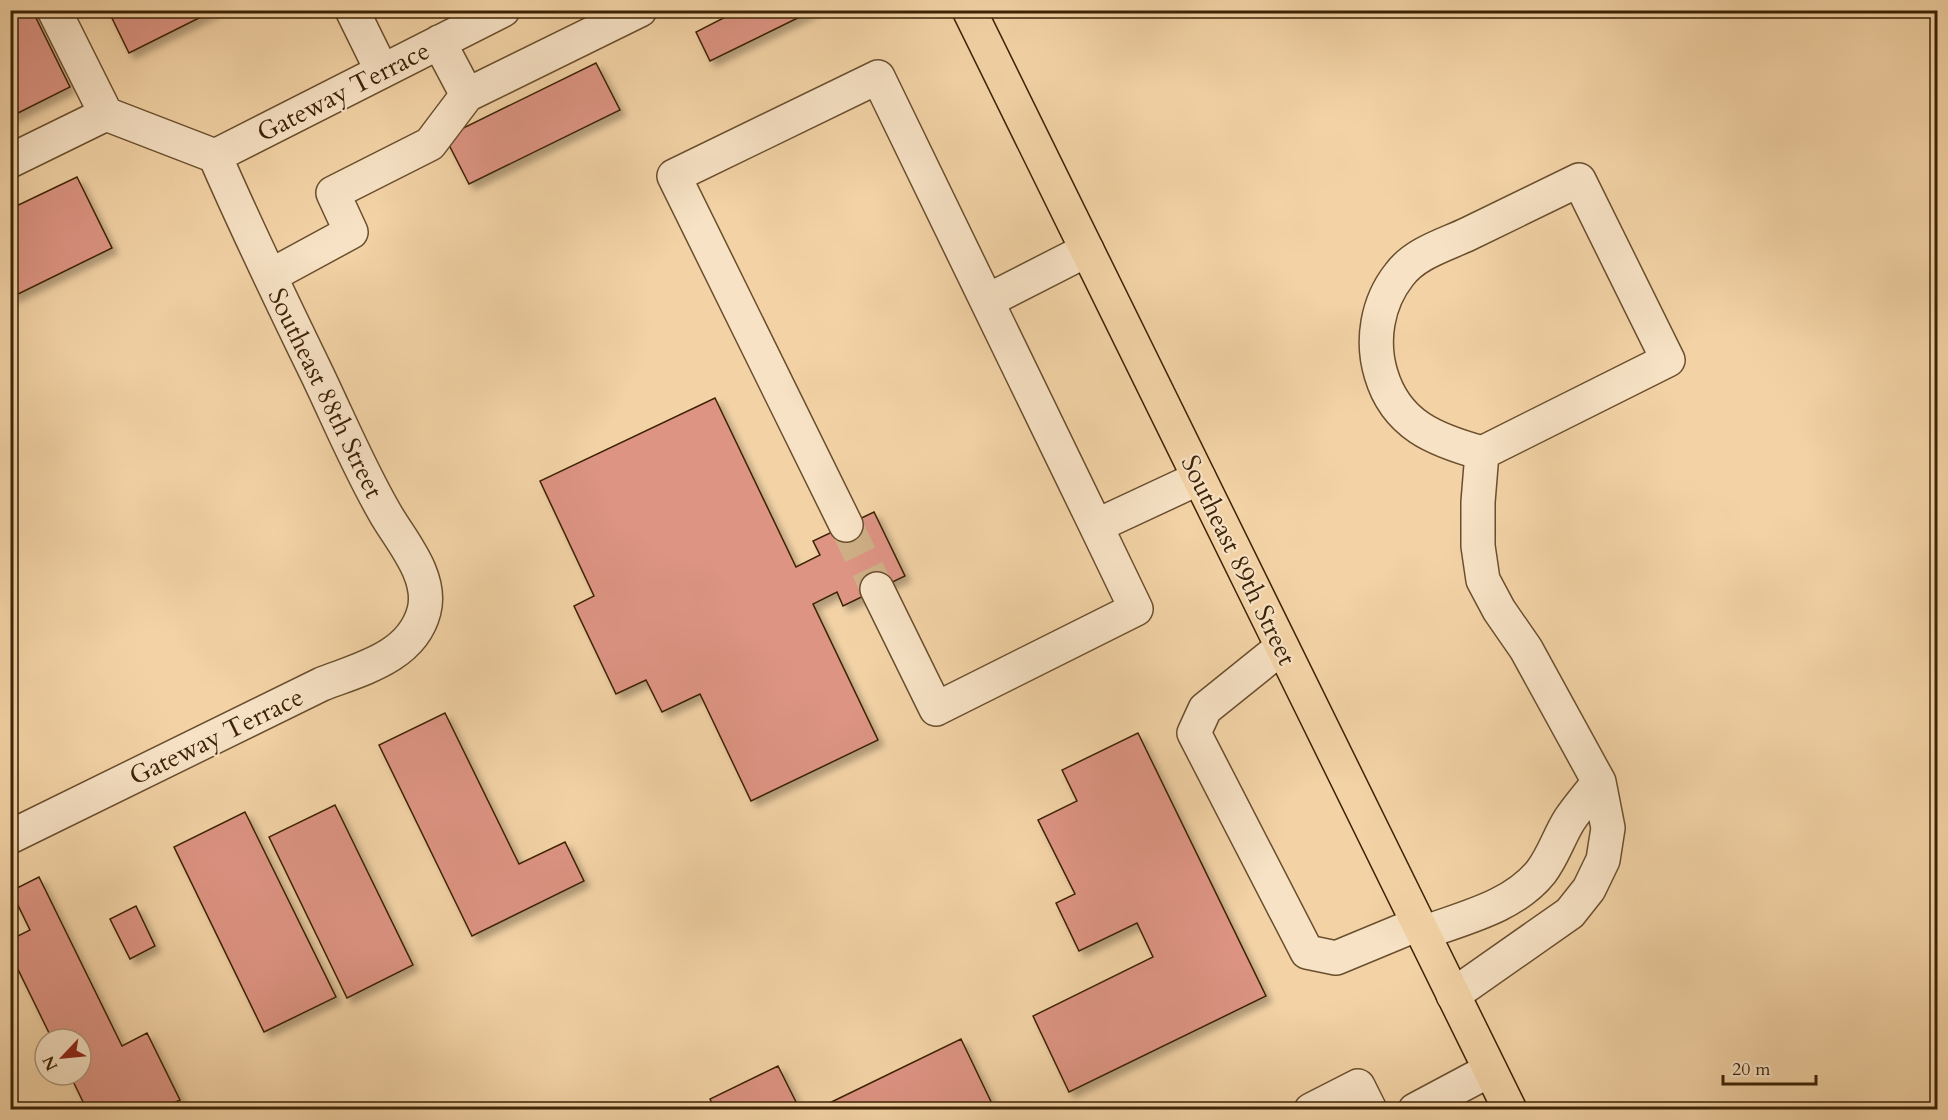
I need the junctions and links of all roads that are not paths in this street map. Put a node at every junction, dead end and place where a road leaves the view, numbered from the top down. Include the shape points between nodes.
1 (54, 10) edge
2 (352, 10) edge
3 (503, 10) edge
4 (640, 10) edge
5 (969, 10) edge
6 (596, 20) edge
7 (439, 42) junction
8 (382, 71) junction
9 (466, 95) junction
10 (106, 114) junction
11 (214, 156) junction
12 (10, 161) edge
13 (1087, 250) junction
14 (270, 276) junction
15 (987, 301) junction
16 (1482, 453) junction
17 (1199, 478) junction
18 (846, 525) tunnel mouth
19 (1096, 526) junction
20 (877, 590) tunnel mouth
21 (417, 630) joint
22 (1282, 647) junction
23 (1599, 782) junction
24 (10, 837) edge
25 (1420, 928) junction
26 (1453, 995) junction
27 (1490, 1070) junction
28 (1311, 1110) edge
29 (1370, 1110) edge
30 (1415, 1110) edge
31 (1510, 1110) edge

1 - 10 street
2 - 8 street
3 - 7 street, Gateway Terrace
4 - 6 street
5 - 13 main road, Southeast 89th Street
6 - 9 street
7 - 8 street, Gateway Terrace
7 - 9 street
8 - 11 street, Gateway Terrace
9 - 14 street via 430,144 333,193 351,232
10 - 11 street
10 - 12 street
11 - 14 street, Southeast 88th Street
13 - 15 street
13 - 17 main road, Southeast 89th Street
14 - 21 street, Southeast 88th Street via 384,513 420,574 426,599
15 - 18 street via 878,76 674,176
15 - 19 street
16 - 16 street via 1668,360 1579,180 1424,254 1399,274 1384,300 1377,328 1376,357 1385,388 1399,411 1421,430 1448,444
16 - 23 street via 1478,546 1483,580
17 - 19 street
17 - 22 main road, Southeast 89th Street
19 - 20 street via 1136,609 936,710
21 - 24 street, Gateway Terrace via 396,652 371,665 322,684
22 - 25 main road, Southeast 89th Street
22 - 25 street via 1205,709 1194,733 1307,952 1335,958
23 - 25 street via 1569,820 1540,872 1522,890 1494,907
23 - 26 street via 1608,828 1603,860 1589,889 1570,913
25 - 26 main road, Southeast 89th Street
26 - 27 main road, Southeast 89th Street
27 - 30 street
27 - 31 main road, Southeast 89th Street
28 - 29 street via 1358,1086

